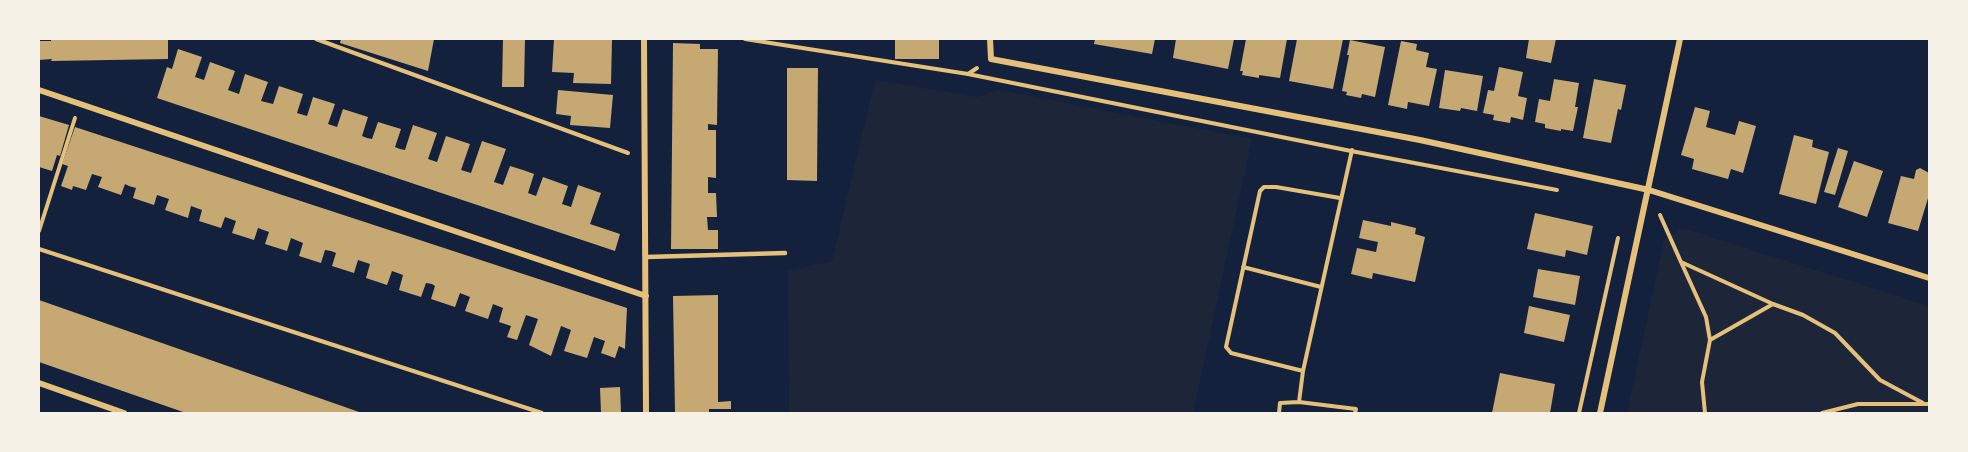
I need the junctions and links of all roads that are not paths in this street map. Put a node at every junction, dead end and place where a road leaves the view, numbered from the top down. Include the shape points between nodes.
1 (644, 39) edge
2 (990, 39) edge
3 (1680, 39) edge
4 (39, 90) edge
5 (1649, 189) junction
6 (785, 253) dead end
7 (646, 257) junction
8 (1929, 278) edge
9 (646, 296) junction
10 (39, 383) edge
11 (124, 413) edge
12 (646, 413) edge
13 (1600, 413) edge

1 - 7 street
2 - 5 street via 991,59 1420,140
3 - 5 street
4 - 9 street
5 - 8 street
5 - 13 street
6 - 7 lane
7 - 9 street
9 - 12 street
10 - 11 street

